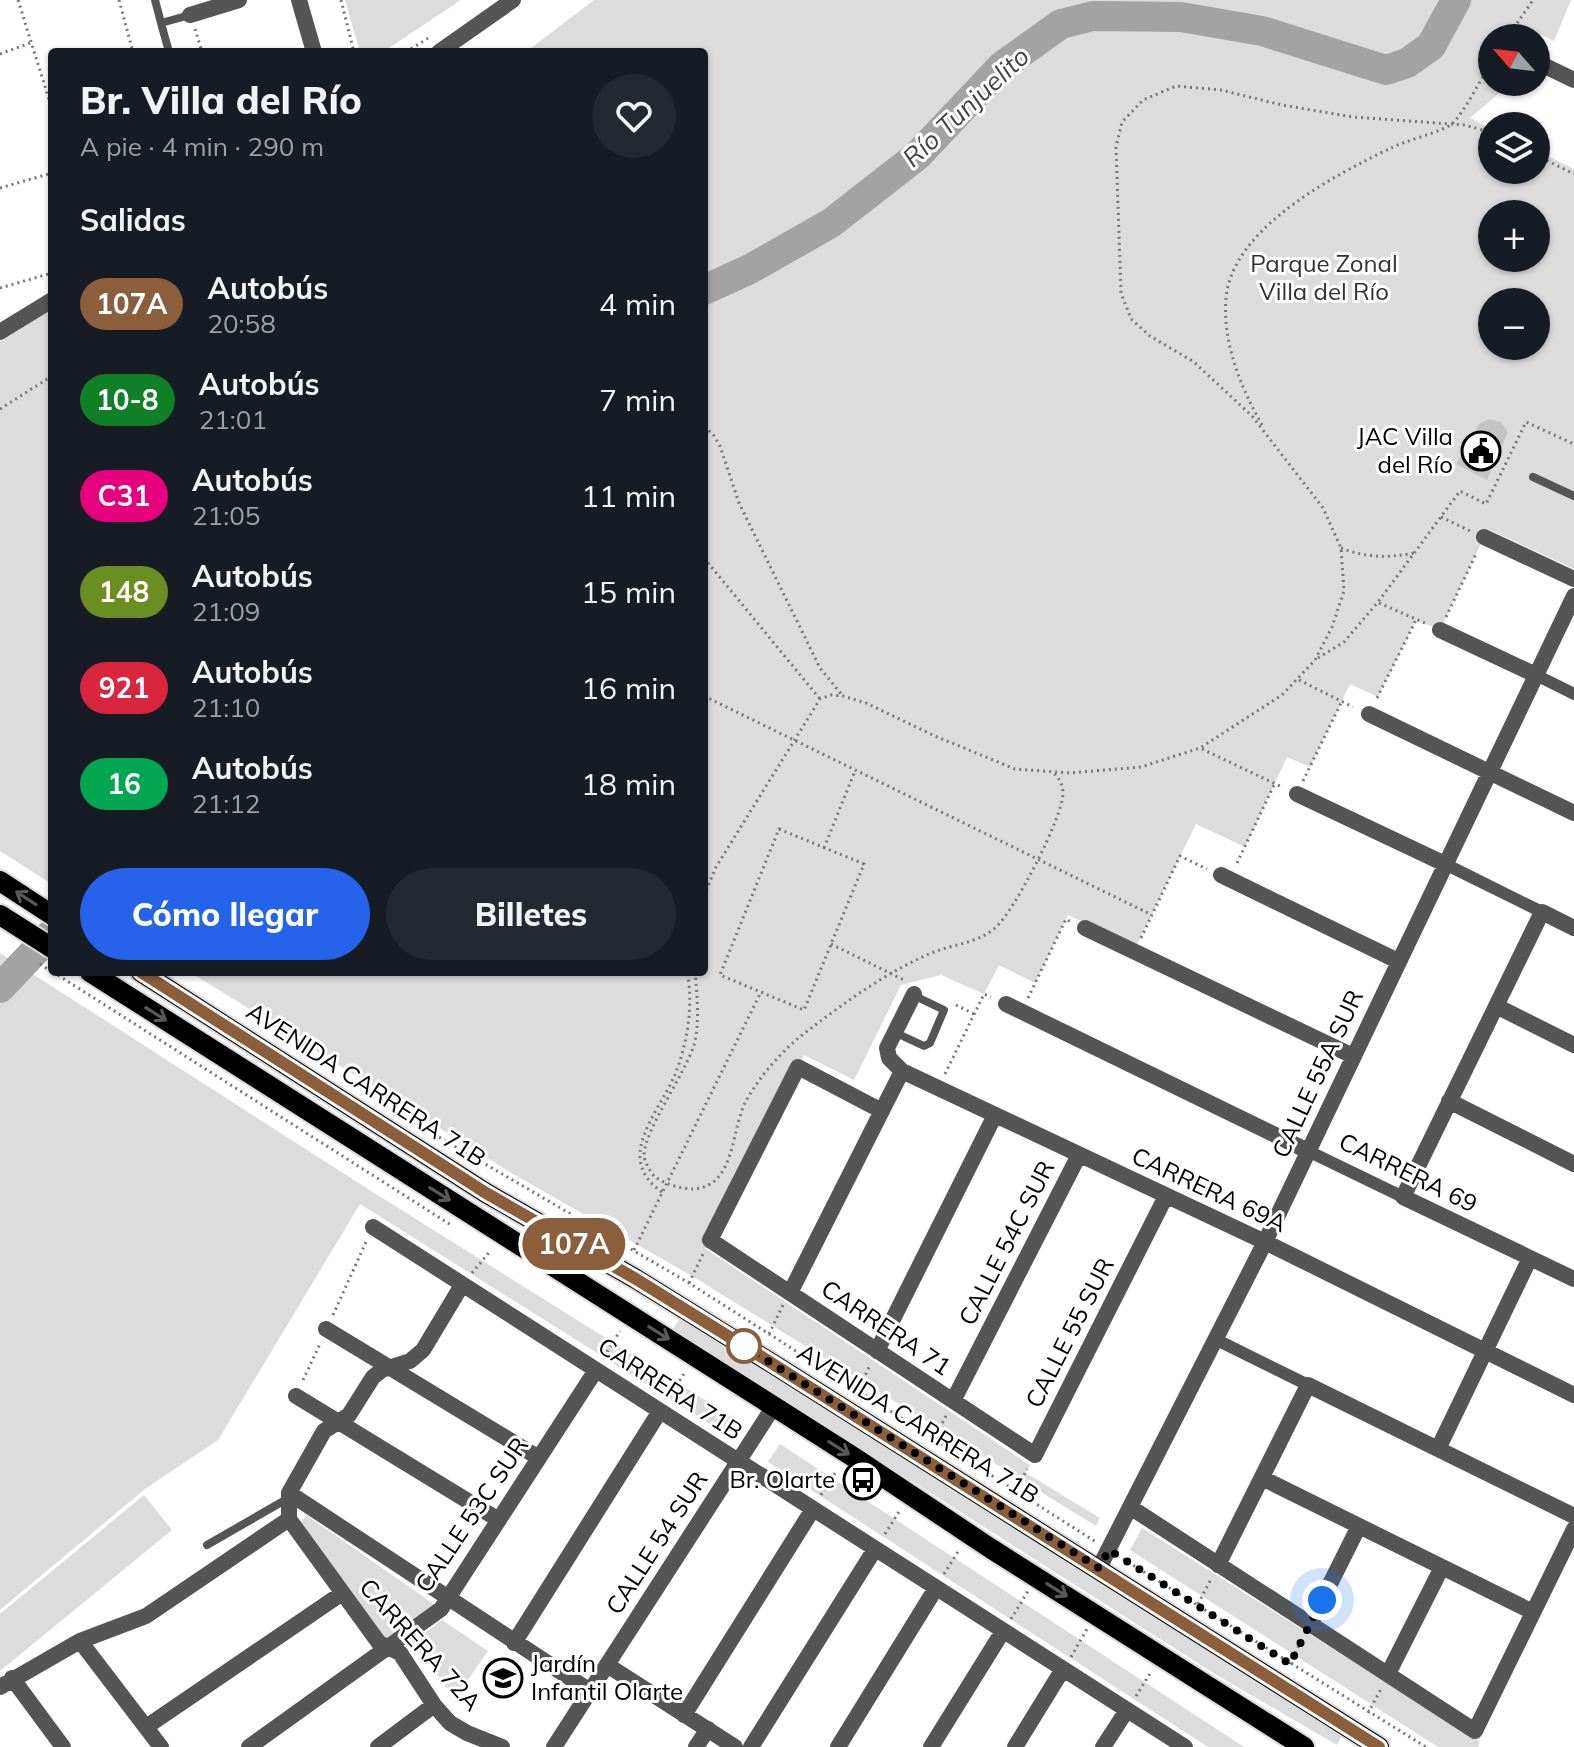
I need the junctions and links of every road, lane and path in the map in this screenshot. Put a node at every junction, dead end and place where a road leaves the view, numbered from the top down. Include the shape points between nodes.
1 (18, 0) edge
2 (119, 0) edge
3 (155, 0) edge
4 (239, 0) edge
5 (299, 0) edge
6 (341, 0) edge
7 (513, 0) edge
8 (1533, 0) edge
9 (190, 15) joint
10 (161, 23) junction
11 (1517, 24) edge
12 (31, 43) junction
13 (132, 48) edge
14 (168, 48) edge
15 (313, 48) edge
16 (353, 48) edge
17 (445, 48) edge
18 (0, 54) edge
19 (1550, 68) edge
20 (1574, 80) edge
21 (1478, 83) edge
22 (48, 96) edge
23 (1451, 125) junction
24 (1478, 128) edge
25 (1550, 162) edge
26 (48, 174) edge
27 (1574, 174) edge
28 (0, 188) edge
29 (48, 274) edge
30 (0, 288) edge
31 (48, 302) edge
32 (0, 332) edge
33 (48, 379) edge
34 (0, 409) edge
35 (708, 430) edge
36 (1267, 436) junction
37 (1574, 444) edge
38 (1533, 477) dead end
39 (1574, 496) edge
40 (1441, 517) junction
41 (1484, 537) junction
42 (1341, 548) junction
43 (1414, 553) junction
44 (708, 563) edge
45 (1574, 579) edge
46 (1574, 596) edge
47 (1378, 602) junction
48 (1416, 620) junction
49 (1440, 630) junction
50 (1315, 660) junction
51 (1536, 675) junction
52 (1298, 680) junction
53 (1574, 694) edge
54 (843, 696) junction
55 (708, 698) edge
56 (820, 699) junction
57 (1342, 701) junction
58 (1369, 714) junction
59 (795, 741) junction
60 (1200, 748) junction
61 (855, 771) junction
62 (1053, 772) junction
63 (1489, 772) junction
64 (1275, 783) junction
65 (1297, 794) junction
66 (1574, 813) edge
67 (824, 848) junction
68 (1036, 860) junction
69 (1445, 864) junction
70 (1225, 877) junction
71 (0, 881) edge
72 (708, 886) edge
73 (48, 912) edge
74 (1542, 912) junction
75 (0, 915) edge
76 (1152, 915) junction
77 (1066, 919) dead end
78 (1085, 928) dead end
79 (1574, 928) edge
80 (831, 944) junction
81 (48, 945) edge
82 (1134, 952) junction
83 (1398, 961) junction
84 (892, 974) junction
85 (60, 976) edge
86 (96, 976) edge
87 (148, 976) edge
88 (687, 976) edge
89 (695, 976) edge
90 (911, 990) junction
91 (761, 992) junction
92 (984, 994) dead end
93 (947, 1000) dead end
94 (1496, 1006) junction
95 (1014, 1008) joint
96 (974, 1014) junction
97 (894, 1032) junction
98 (1574, 1045) edge
99 (1353, 1056) junction
100 (902, 1071) junction
101 (938, 1088) junction
102 (1449, 1101) junction
103 (882, 1111) junction
104 (995, 1115) junction
105 (392, 1122) junction
106 (1308, 1151) junction
107 (1079, 1155) junction
108 (368, 1161) junction
109 (1574, 1164) edge
110 (667, 1183) junction
111 (662, 1192) junction
112 (1166, 1196) junction
113 (1403, 1197) junction
114 (373, 1227) joint
115 (710, 1240) junction
116 (1265, 1242) junction
117 (491, 1250) dead end
118 (634, 1250) junction
119 (1530, 1258) junction
120 (1574, 1279) edge
121 (689, 1283) junction
122 (462, 1285) junction
123 (790, 1293) junction
124 (326, 1329) junction
125 (620, 1331) dead end
126 (769, 1334) junction
127 (1215, 1339) junction
128 (877, 1351) junction
129 (1485, 1351) junction
130 (391, 1368) junction
131 (596, 1370) junction
132 (685, 1372) dead end
133 (1308, 1385) junction
134 (858, 1391) junction
135 (1574, 1395) edge
136 (296, 1396) joint
137 (953, 1401) junction
138 (774, 1406) junction
139 (660, 1411) junction
140 (339, 1422) junction
141 (934, 1439) junction
142 (1438, 1449) junction
143 (1035, 1455) junction
144 (539, 1458) junction
145 (738, 1461) junction
146 (837, 1470) dead end
147 (1262, 1478) junction
148 (1016, 1491) junction
149 (288, 1496) junction
150 (1130, 1507) junction
151 (813, 1509) junction
152 (900, 1510) dead end
153 (1574, 1516) edge
154 (289, 1519) junction
155 (499, 1520) junction
156 (1359, 1526) junction
157 (1574, 1529) edge
158 (207, 1545) dead end
159 (875, 1549) junction
160 (960, 1549) dead end
161 (1109, 1550) junction
162 (1218, 1565) junction
163 (1442, 1567) junction
164 (1099, 1568) junction
165 (936, 1588) junction
166 (1028, 1591) dead end
167 (341, 1594) junction
168 (448, 1599) junction
169 (1197, 1606) junction
170 (1533, 1612) junction
171 (1310, 1624) junction
172 (1087, 1629) dead end
173 (1003, 1631) junction
174 (80, 1641) junction
175 (514, 1643) junction
176 (387, 1648) junction
177 (1290, 1664) junction
178 (607, 1665) junction
179 (1063, 1669) junction
180 (1152, 1670) dead end
181 (1388, 1674) junction
182 (6, 1683) edge
183 (590, 1691) junction
184 (434, 1705) junction
185 (1127, 1710) junction
186 (1368, 1713) junction
187 (684, 1715) junction
188 (146, 1727) junction
189 (708, 1729) junction
190 (63, 1747) edge
191 (161, 1747) edge
192 (249, 1747) edge
193 (378, 1747) edge
194 (500, 1747) edge
195 (554, 1747) edge
196 (696, 1747) edge
197 (735, 1747) edge
198 (751, 1747) edge
199 (838, 1747) edge
200 (931, 1747) edge
201 (1015, 1747) edge
202 (1103, 1747) edge
203 (1185, 1747) edge
204 (1304, 1747) edge
205 (1379, 1747) edge
206 (1426, 1747) edge

1 - 12 path
2 - 13 path
3 - 10 lane
4 - 9 street
5 - 15 street
6 - 16 path
7 - 17 street
8 - 11 path
9 - 10 lane
10 - 14 lane
12 - 18 path
12 - 22 path
19 - 20 street
21 - 23 path
23 - 24 path
23 - 36 path via 1403,142 1315,189 1252,240 1235,268 1226,296 1227,329 1246,396
23 - 36 path via 1353,117 1176,86 1143,100 1122,122 1116,147 1121,293 1131,319 1194,362
25 - 27 path
26 - 28 path
29 - 30 path
31 - 32 street
33 - 34 path
35 - 54 path via 720,446 739,503 820,668
36 - 42 path via 1323,508
37 - 40 path via 1526,422 1486,504 1460,491
38 - 39 lane
40 - 41 path
40 - 43 path
41 - 45 street
41 - 49 path
42 - 43 path via 1368,557
42 - 50 path via 1344,591
43 - 47 path
44 - 56 path
46 - 51 street, CALLE 55A SUR
47 - 48 path
47 - 50 path via 1344,642
48 - 49 path
48 - 58 path
49 - 51 street
50 - 52 path
51 - 53 street
51 - 63 street, CALLE 55A SUR
52 - 57 path
52 - 60 path
54 - 56 path
54 - 62 path via 1015,769
55 - 59 path
56 - 59 path
57 - 58 path
57 - 65 path
58 - 63 street
59 - 61 path
59 - 72 path
60 - 62 path via 1141,767
60 - 64 path
61 - 67 path
61 - 68 path
62 - 68 path via 1063,795
63 - 66 street
63 - 69 street, CALLE 55A SUR
64 - 65 path
64 - 70 path
65 - 69 street
67 - 80 path via 864,864
67 - 91 path via 779,829 720,975
68 - 76 path
68 - 84 path via 1017,901 995,928
69 - 74 street
69 - 83 street, CALLE 55A SUR
70 - 76 path via 1180,856
70 - 83 street
73 -> 71 main road
74 - 79 street
74 - 94 street
75 - 81 main road
76 - 82 path
77 - 95 path
78 - 82 street
80 - 84 path
80 - 91 path via 804,1010
82 - 99 street
83 - 99 street, CALLE 55A SUR
84 - 90 path
84 - 110 path via 808,1030 755,1085 719,1176 701,1188
85 - 108 path
86 -> 108 main road
87 - 105 main road, AVENIDA CARRERA 71B
88 - 111 path via 684,1045 639,1154 644,1173
89 - 110 path via 695,1041 646,1142 644,1158 653,1175
90 - 97 street
90 - 97 lane via 944,1010 924,1046
91 - 110 path
92 - 96 path
93 - 96 path
94 - 98 street
94 - 102 street
95 - 106 street, CARRERA 69
96 - 101 path
97 - 100 street via 889,1058
99 - 106 street, CALLE 55A SUR
100 - 101 street, CARRERA 69A
100 - 103 street
101 - 104 street, CARRERA 69A
102 - 109 street
102 - 113 street
103 - 115 street via 798,1067
103 - 123 street
104 - 107 street, CARRERA 69A
104 - 128 street
105 - 118 path
105 - 164 main road, AVENIDA CARRERA 71B via 496,1200 712,1326
106 - 113 street, CARRERA 69
106 - 116 street, CALLE 55A SUR
107 - 112 street, CARRERA 69A
107 - 137 street, CALLE 54C SUR
108 -> 138 main road
110 - 111 path
111 - 118 path
112 - 116 street, CARRERA 69A
112 - 143 street, CALLE 55 SUR
113 - 119 street, CARRERA 69
114 - 122 street, CARRERA 71B
114 - 124 path
115 - 121 path
115 - 123 street, CARRERA 71
116 - 127 street, CALLE 55A SUR
116 - 129 street, CARRERA 69A
117 - 122 path
118 - 121 path
119 - 120 street, CARRERA 69
119 - 129 street
121 - 126 path
122 - 130 street via 423,1350
122 - 131 street, CARRERA 71B
123 - 126 path
123 - 128 street, CARRERA 71
124 - 130 street
124 - 136 path
125 - 131 path
126 - 134 path
127 - 133 street
127 - 150 street, CALLE 55A SUR
128 - 134 path
128 - 137 street, CARRERA 71
129 - 135 street, CARRERA 69A
129 - 142 street
130 - 140 street via 373,1377
130 - 144 street
131 - 139 street, CARRERA 71B
131 - 144 street, CALLE 53C SUR
132 - 139 path
133 - 142 street
133 - 147 street
134 - 141 path
136 - 140 street
137 - 141 path
137 - 143 street, CARRERA 71
138 - 145 street, CALLE 54 SUR
138 -> 204 main road
139 - 145 street, CARRERA 71B
139 - 175 street
140 - 149 street via 324,1431
140 - 155 street
141 - 148 path
142 - 153 street
143 - 148 path
144 - 155 street, CALLE 53C SUR
145 - 151 street, CARRERA 71B
145 - 178 street, CALLE 54 SUR
146 - 151 path
147 - 156 street
147 - 162 street
148 - 161 path
149 - 154 street
149 - 158 lane
149 - 168 street
150 - 161 street, CALLE 55A SUR
150 - 162 street
151 - 159 street, CARRERA 71B
151 - 187 street
152 - 159 path
154 - 167 street, CARRERA 72A
154 - 174 street via 146,1616
155 - 168 street, CALLE 53C SUR
156 - 163 street
156 - 171 street
157 - 170 street
159 - 165 street, CARRERA 71B
159 - 198 street
160 - 165 path
161 - 164 street, CALLE 55A SUR
161 - 169 path
162 - 169 path
162 - 171 street
163 - 170 street
163 - 181 street
164 - 205 main road, AVENIDA CARRERA 71B
165 - 173 street, CARRERA 71B
165 - 199 street
166 - 173 path
167 - 176 street, CARRERA 72A
167 - 188 street
168 - 175 street
168 - 176 street, CALLE 53C SUR
169 - 177 path
170 - 181 street via 1475,1731
171 - 177 path
171 - 181 street
172 - 179 path
173 - 179 street, CARRERA 71B
173 - 200 street
174 - 182 street
174 - 188 street
175 - 183 street
176 - 184 street, CARRERA 72A via 400,1653
176 - 192 street, CALLE 53C SUR
177 - 186 path
178 - 183 street, CALLE 54 SUR
178 - 187 street
179 - 185 street, CARRERA 71B
179 - 201 street
180 - 185 path
181 - 186 path
182 - 190 street
183 - 195 street, CALLE 54 SUR
184 - 193 street
184 - 194 street, CARRERA 72A via 459,1728
185 - 202 street
185 - 203 street, CARRERA 71B
186 - 206 path
187 - 189 street
188 - 191 street
189 - 196 street
189 - 197 street

